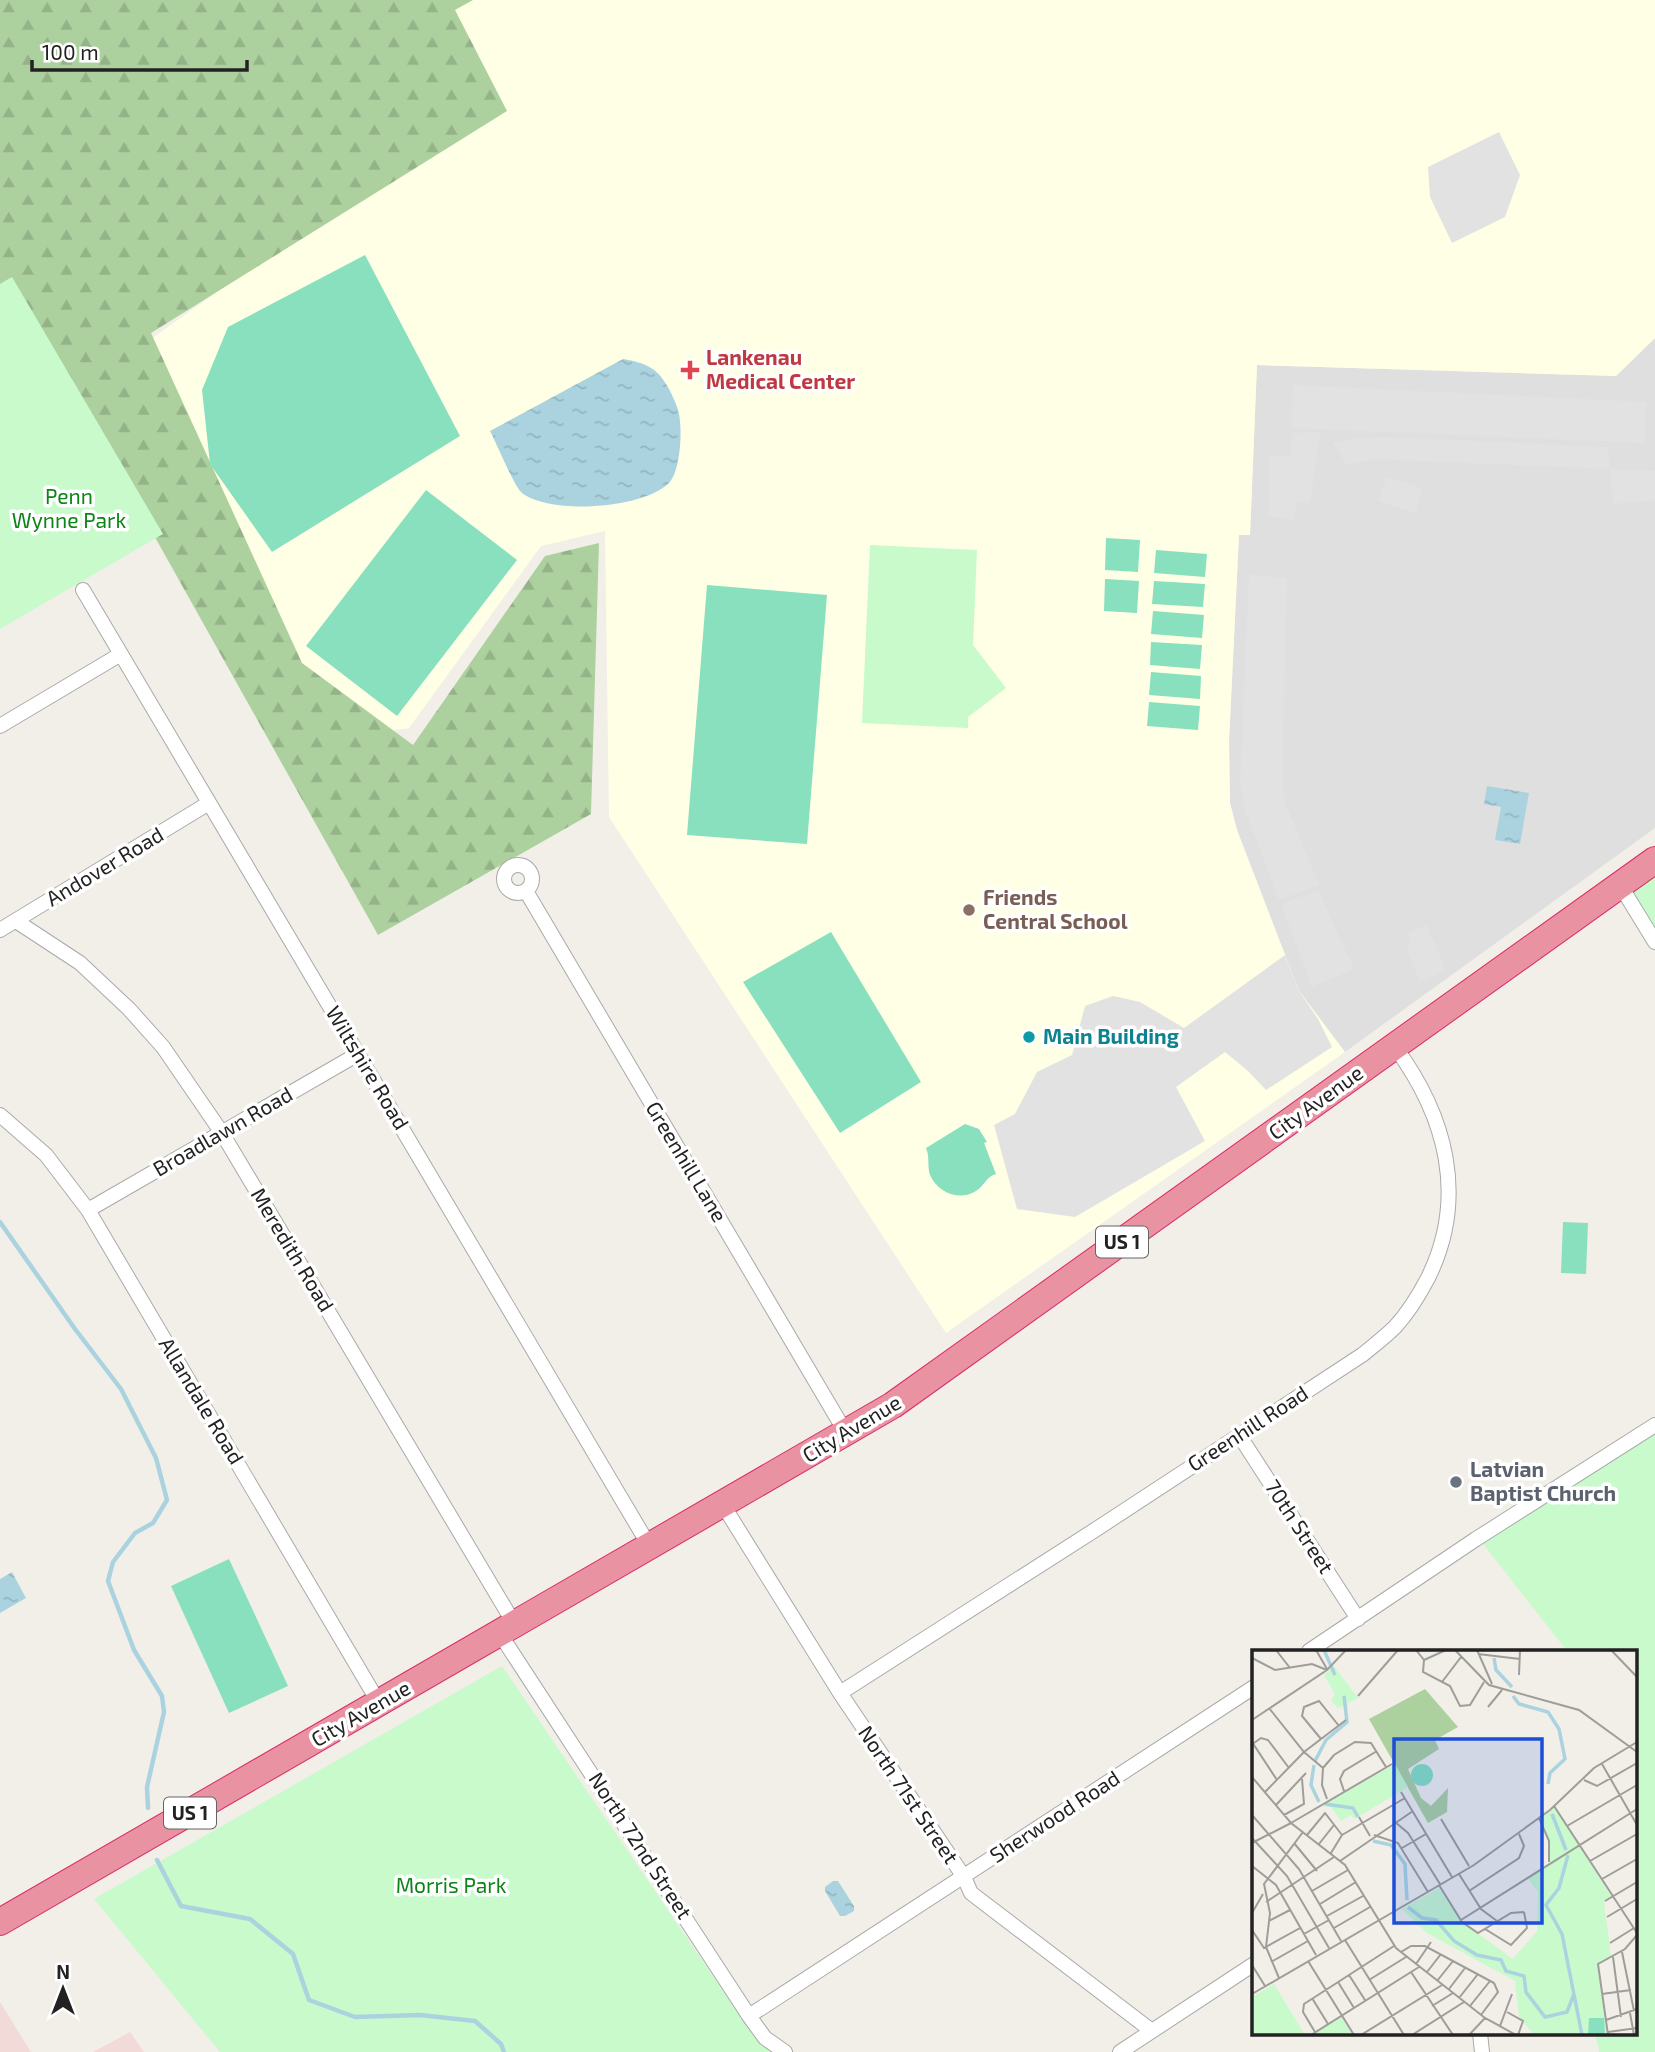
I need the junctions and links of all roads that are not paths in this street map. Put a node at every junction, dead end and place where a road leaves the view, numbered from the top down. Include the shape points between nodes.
1 (83, 590) dead end
2 (121, 654) junction
3 (0, 726) edge
4 (209, 803) junction
5 (1655, 860) edge
6 (1620, 885) junction
7 (526, 891) dead end
8 (16, 921) junction
9 (0, 930) edge
10 (1655, 942) edge
11 (1395, 1047) junction
12 (358, 1054) junction
13 (0, 1115) edge
14 (222, 1133) junction
15 (88, 1210) junction
16 (1655, 1425) edge
17 (846, 1433) junction
18 (1240, 1435) junction
19 (723, 1505) junction
20 (650, 1547) junction
21 (1358, 1619) junction
22 (508, 1629) junction
23 (1311, 1650) edge
24 (1252, 1688) edge
25 (840, 1693) junction
26 (379, 1703) junction
27 (964, 1877) junction
28 (0, 1923) edge
29 (1252, 1965) edge
30 (749, 2016) junction
31 (1152, 2031) junction
32 (785, 2052) edge
33 (1120, 2052) edge

1 - 2 street, Wiltshire Road
2 - 3 street
2 - 4 street, Wiltshire Road
4 - 8 street, Andover Road
4 - 12 street, Wiltshire Road
5 - 6 highway, City Avenue / US 1
6 - 10 street
6 - 11 highway, City Avenue / US 1
7 - 17 street, Greenhill Lane
8 - 9 street, Andover Road
8 - 14 street, Meredith Road via 80,962 129,1009 163,1047
11 - 17 highway, City Avenue / US 1 via 940,1373
11 - 18 street, Greenhill Road via 1430,1103 1444,1149 1449,1196 1446,1228 1434,1265 1395,1327 1362,1355
12 - 14 street, Broadlawn Road
12 - 20 street, Wiltshire Road
13 - 15 street, Allandale Road via 46,1156
14 - 15 street, Broadlawn Road
14 - 22 street, Meredith Road
15 - 26 street, Allandale Road
16 - 21 street
17 - 19 highway, City Avenue / US 1
18 - 21 street, 70th Street
18 - 25 street, Greenhill Road
19 - 20 highway, City Avenue / US 1
19 - 25 street, North 71st Street
20 - 22 highway, City Avenue / US 1
21 - 23 street
22 - 26 highway, City Avenue / US 1
22 - 30 street, North 72nd Street
24 - 27 street, Sherwood Road
25 - 27 street, North 71st Street
26 - 28 highway, City Avenue / US 1
27 - 30 street, Sherwood Road
27 - 31 street, North 71st Street via 971,1893
29 - 31 street
30 - 32 street, North 72nd Street via 765,2038
31 - 33 street

